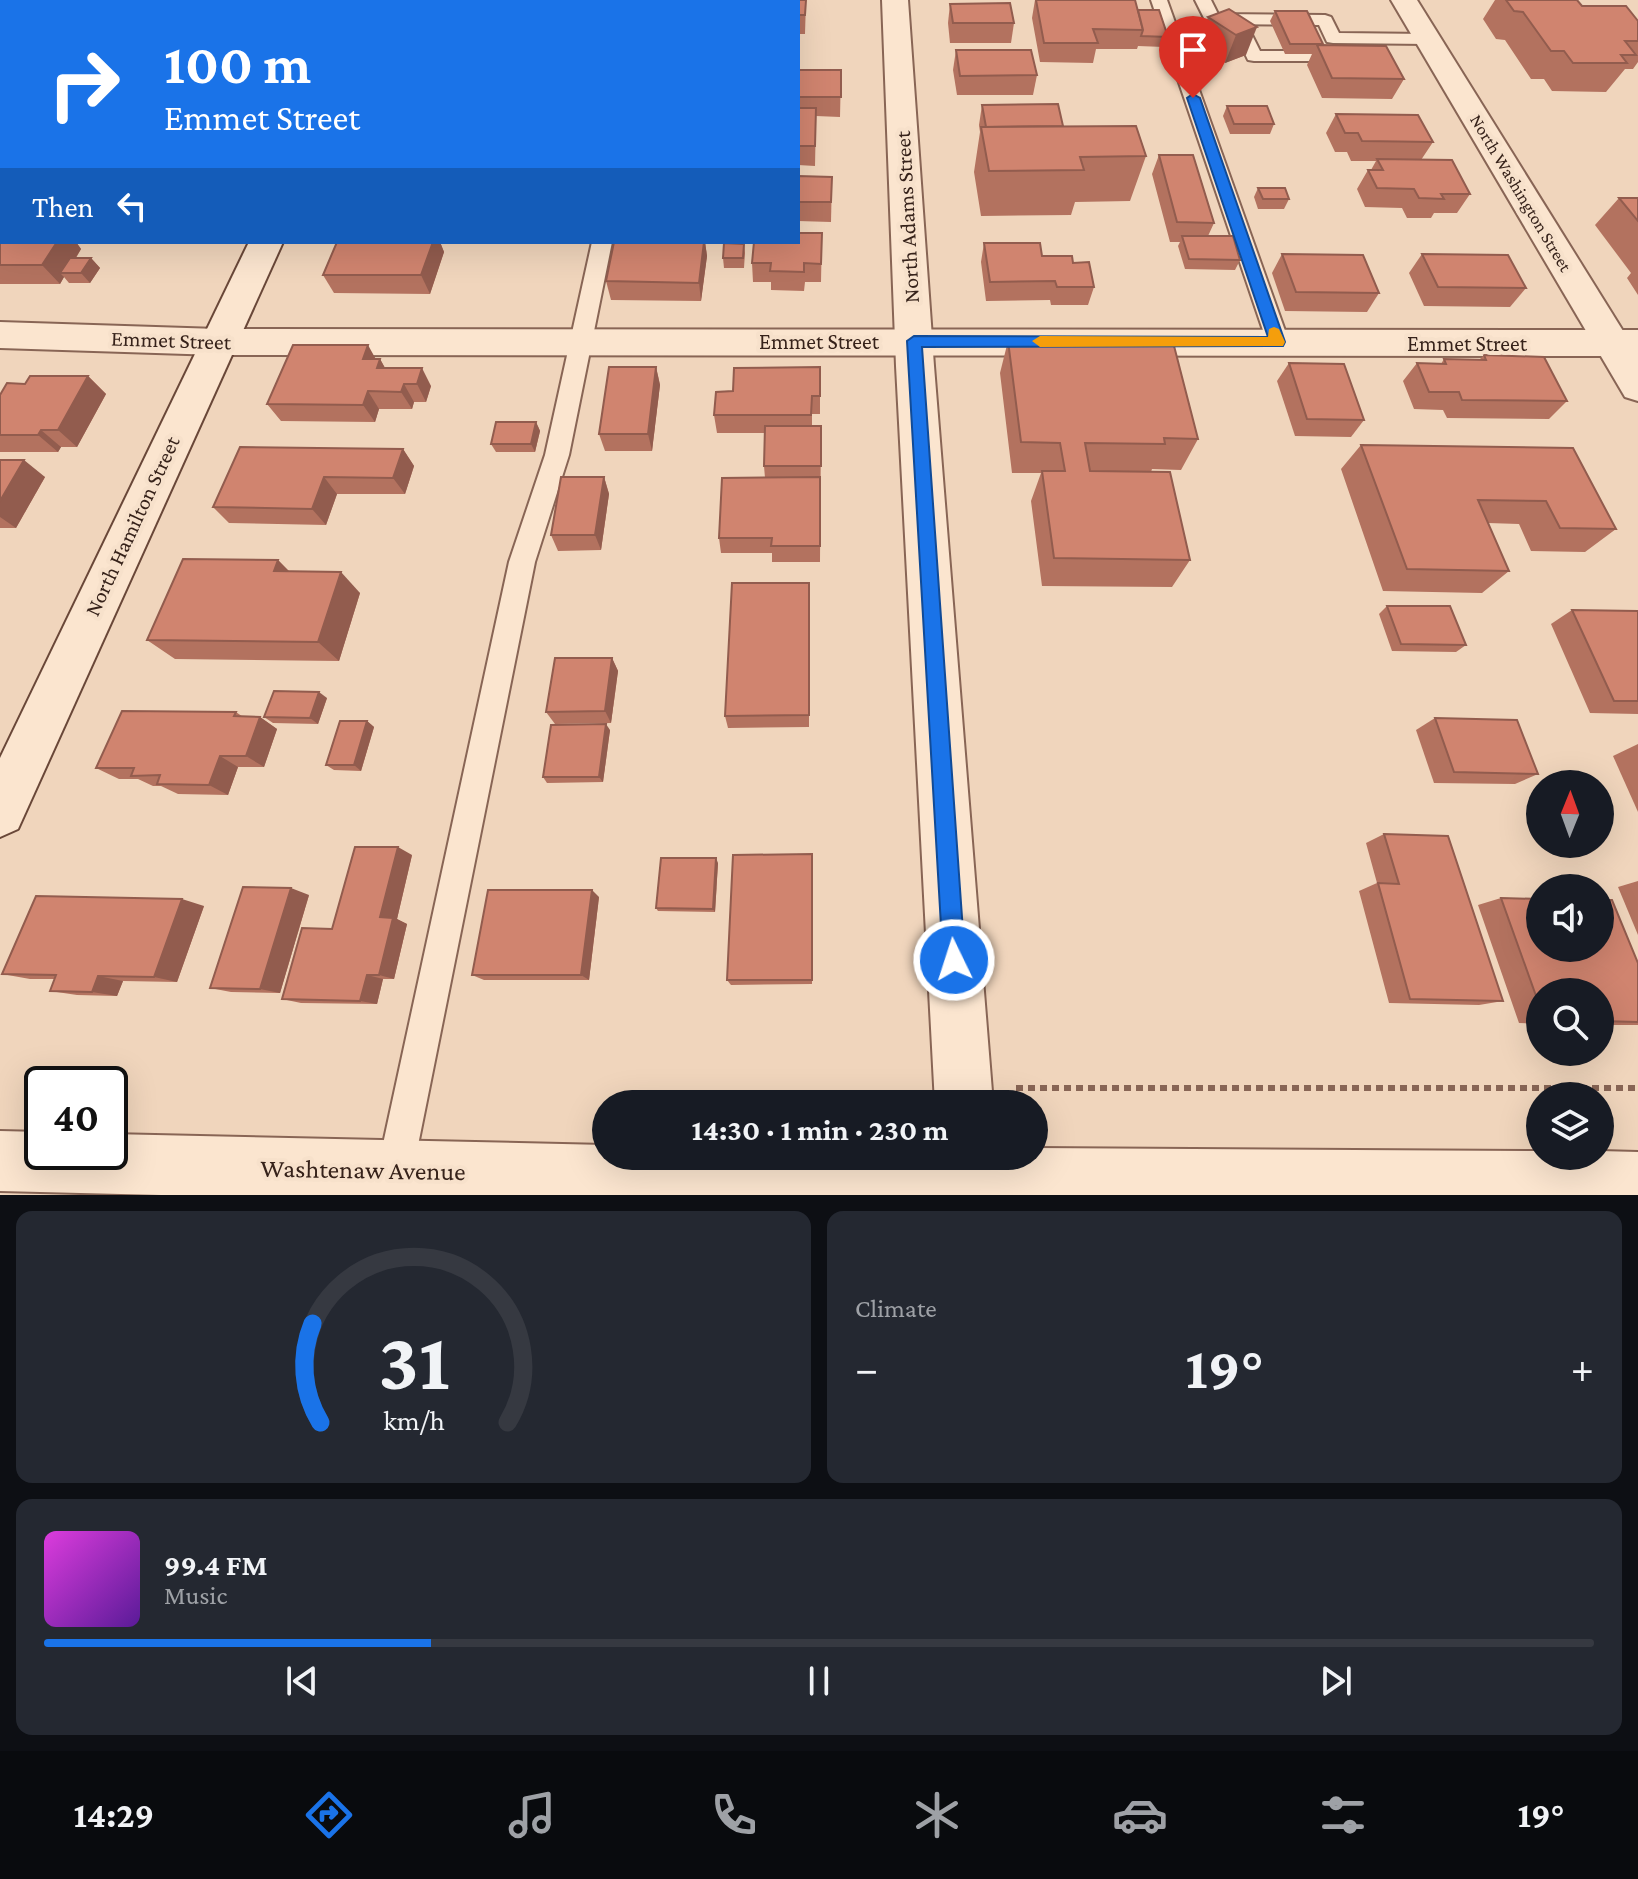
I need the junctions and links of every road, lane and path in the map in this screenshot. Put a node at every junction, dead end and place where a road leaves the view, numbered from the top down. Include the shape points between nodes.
1 (895, 0) edge
2 (1159, 0) edge
3 (1203, 0) edge
4 (1316, 0) edge
5 (1404, 0) edge
6 (1212, 19) junction
7 (1325, 20) junction
8 (1245, 37) junction
9 (1267, 37) dead end
10 (1311, 37) edge
11 (1333, 38) junction
12 (1428, 39) junction
13 (265, 244) edge
14 (602, 244) edge
15 (0, 335) edge
16 (914, 341) junction
17 (218, 342) junction
18 (582, 342) junction
19 (1278, 342) junction
20 (1625, 343) edge
21 (1638, 387) edge
22 (0, 812) edge
23 (1016, 1088) dead end
24 (1638, 1088) edge
25 (963, 1090) edge
26 (0, 1161) edge
27 (969, 1177) edge
28 (1638, 1182) edge
29 (392, 1183) edge

1 - 16 street, North Adams Street
2 - 19 lane
3 - 6 lane
4 - 7 lane
5 - 12 street, North Washington Street
6 - 7 lane
6 - 8 lane
7 - 11 lane
8 - 9 lane
8 - 11 lane via 1254,56 1343,57
10 - 11 lane
11 - 12 lane
12 - 20 street, North Washington Street
13 - 17 street, North Hamilton Street
14 - 18 lane
15 - 17 street, Emmet Street
16 - 18 street, Emmet Street
16 - 19 street, Emmet Street
16 - 25 street, North Adams Street
17 - 18 street, Emmet Street
17 - 22 street, North Hamilton Street
18 - 29 lane via 557,455 522,562
19 - 20 street, Emmet Street
20 - 21 street, North Washington Street
23 - 24 path
26 - 29 street, Washtenaw Avenue
27 - 28 street, Washtenaw Avenue
27 - 29 street, Washtenaw Avenue

